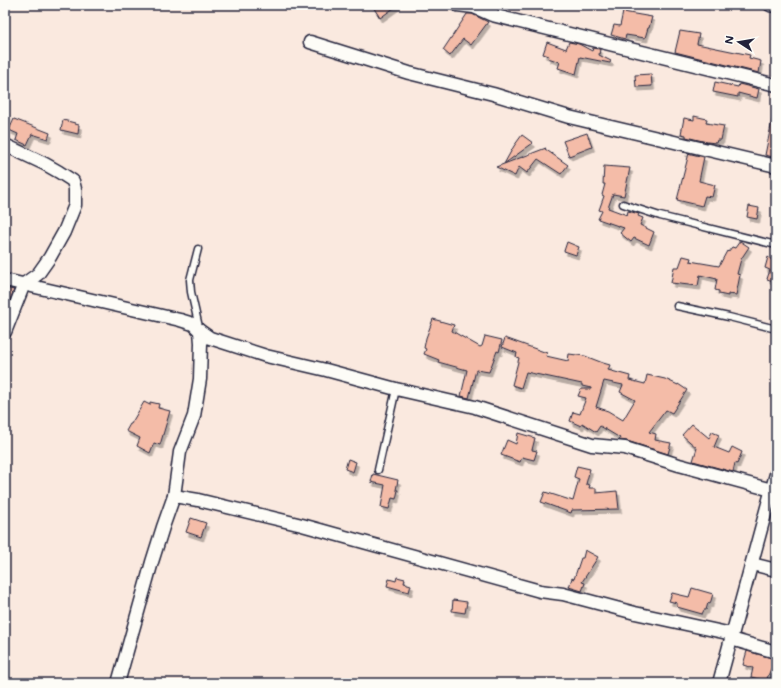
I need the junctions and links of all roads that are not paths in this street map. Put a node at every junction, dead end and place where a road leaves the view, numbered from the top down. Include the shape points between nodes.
1 (457, 5) edge
2 (770, 5) edge
3 (776, 6) edge
4 (494, 10) edge
5 (310, 42) dead end
6 (776, 85) edge
7 (5, 145) edge
8 (776, 166) edge
9 (623, 204) dead end
10 (776, 245) edge
11 (198, 249) dead end
12 (5, 280) edge
13 (24, 284) junction
14 (676, 306) dead end
15 (776, 329) edge
16 (200, 331) junction
17 (5, 332) edge
18 (396, 389) junction
19 (378, 470) dead end
20 (776, 474) edge
21 (772, 490) junction
22 (174, 496) junction
23 (752, 564) junction
24 (776, 570) edge
25 (732, 636) junction
26 (776, 652) edge
27 (118, 683) edge
28 (719, 683) edge

1 - 4 street
2 - 3 street
4 - 6 street
5 - 8 street via 409,73 493,94 569,117
7 - 13 street via 59,172 73,181 76,189 75,205 64,232 38,274
9 - 10 lane via 660,216
11 - 16 lane via 190,280
12 - 13 street
13 - 16 street via 180,320 193,324
13 - 17 street
14 - 15 lane
16 - 18 street via 210,338 266,356
16 - 22 street via 200,379 194,416 180,452
18 - 19 lane
18 - 21 street via 475,407 592,445 625,448
20 - 21 street
21 - 23 street
22 - 25 street via 302,526 540,591 564,594
22 - 27 street via 154,555
23 - 24 street
23 - 25 street
25 - 26 street
25 - 28 street

